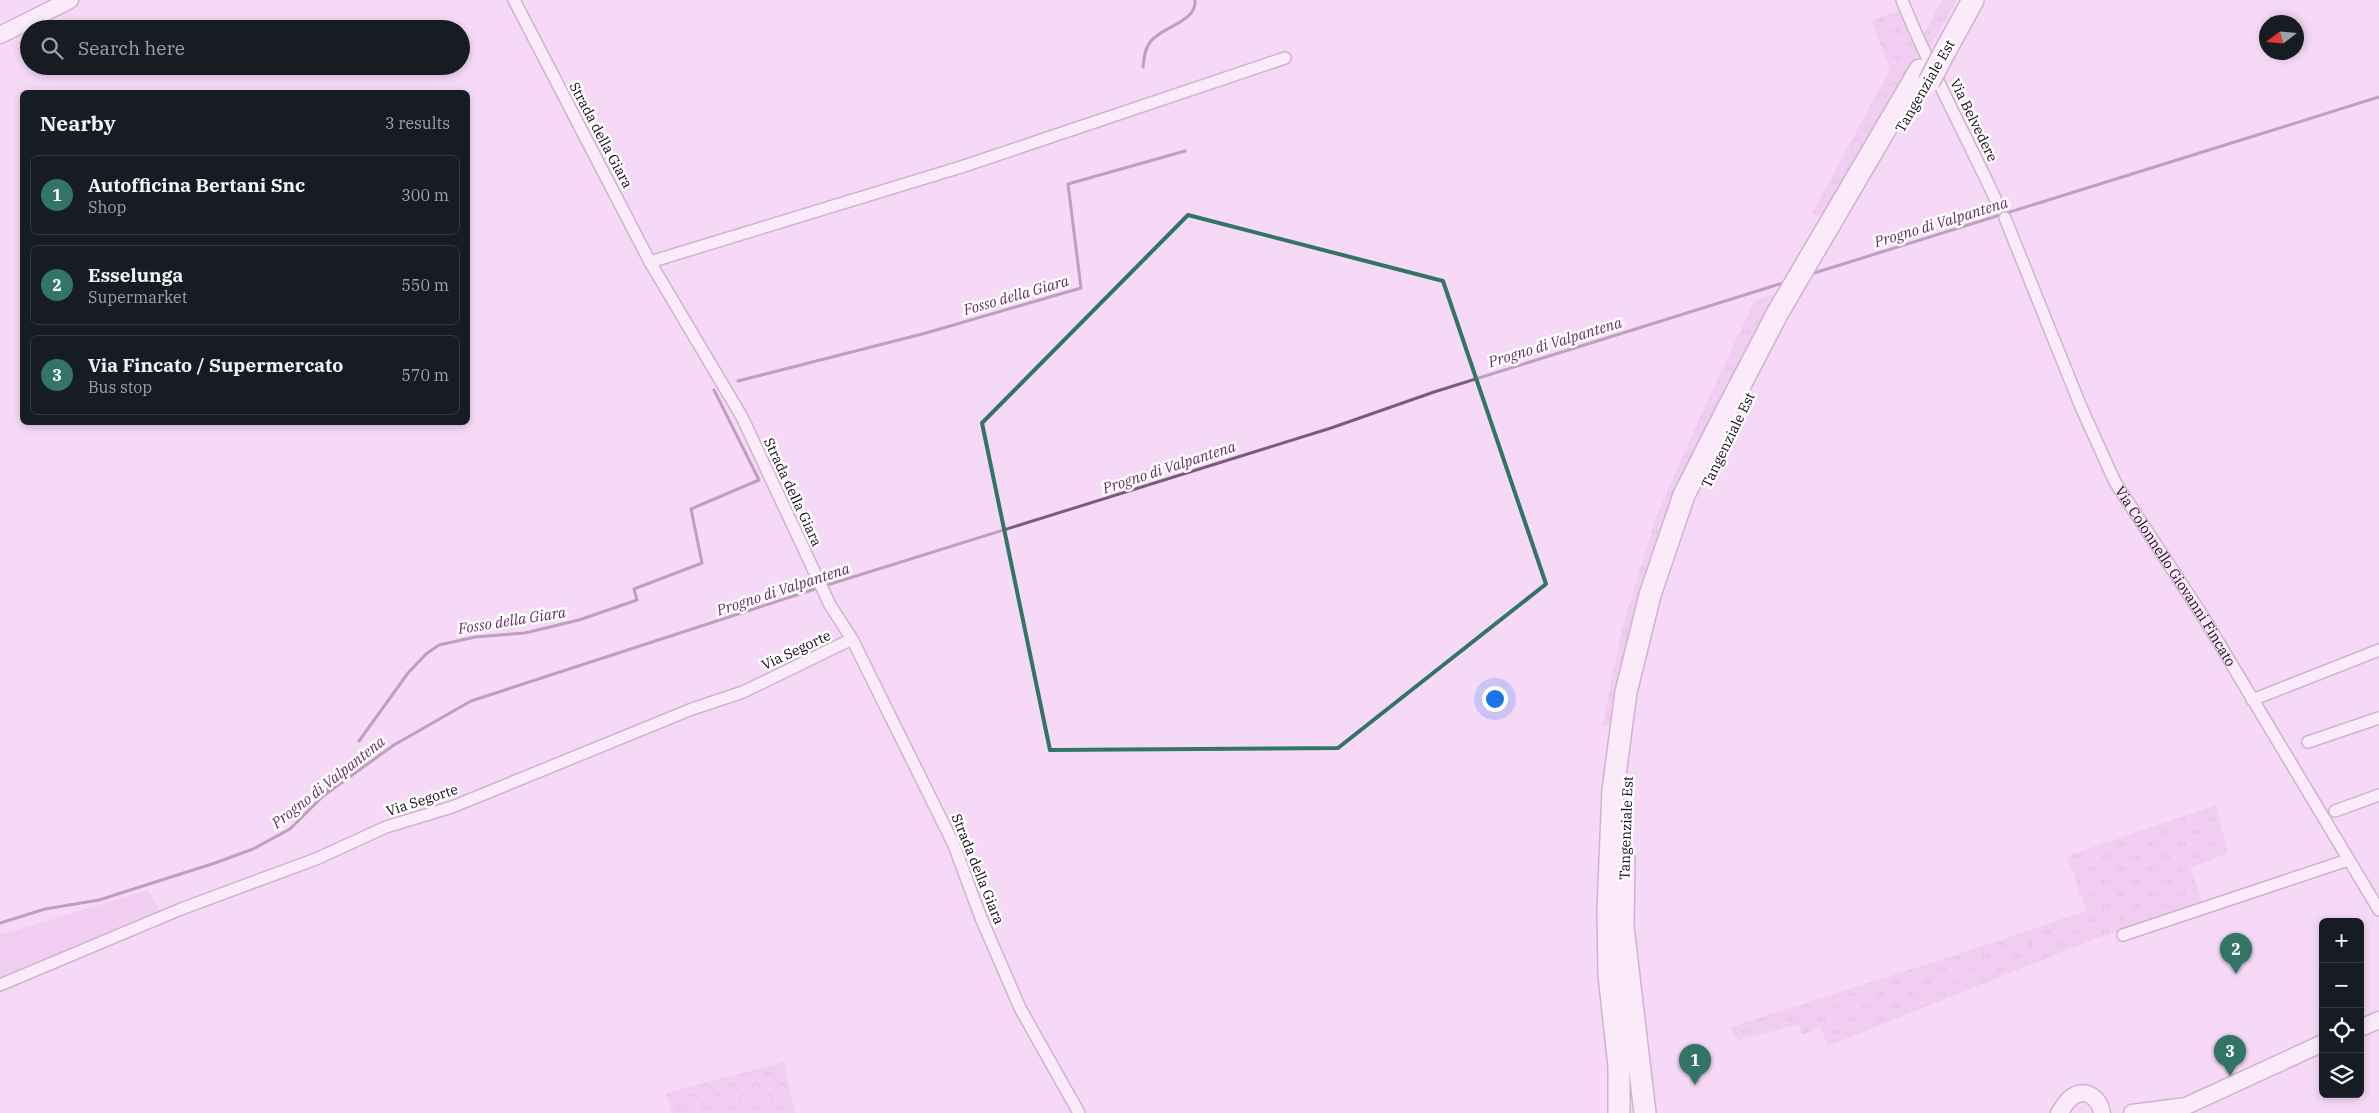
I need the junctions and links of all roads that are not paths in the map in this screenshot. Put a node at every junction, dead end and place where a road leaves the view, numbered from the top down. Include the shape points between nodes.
1 (70, 0) edge
2 (514, 0) edge
3 (1902, 0) edge
4 (1958, 0) edge
5 (1973, 0) edge
6 (30, 20) edge
7 (20, 25) edge
8 (0, 35) edge
9 (1939, 50) junction
10 (1285, 58) dead end
11 (1995, 198) dead end
12 (2006, 220) dead end
13 (650, 262) junction
14 (1787, 311) junction
15 (852, 639) junction
16 (2379, 650) edge
17 (2252, 700) junction
18 (2379, 718) edge
19 (2308, 742) dead end
20 (2379, 795) edge
21 (2335, 811) dead end
22 (2348, 860) junction
23 (1608, 909) junction
24 (2379, 910) edge
25 (1623, 927) junction
26 (2124, 935) dead end
27 (0, 985) edge
28 (2379, 1020) edge
29 (2364, 1026) edge
30 (2319, 1045) edge
31 (2062, 1111) edge
32 (1079, 1113) edge
33 (1618, 1113) edge
34 (1633, 1113) edge
35 (1644, 1113) edge
36 (1658, 1113) edge
37 (2102, 1113) edge
38 (2107, 1113) edge
39 (2132, 1113) edge

1 - 6 main road
2 - 13 street, Strada della Giara
3 - 11 street, Via Belvedere via 1921,47
4 - 9 highway, Tangenziale Est
5 - 9 highway, Tangenziale Est
7 - 8 main road
9 - 14 highway, Tangenziale Est, bridge
10 - 13 street via 970,164
12 - 17 street, Via Colonnello Giovanni Fincato via 2081,407 2115,482 2204,618
13 - 15 street, Strada della Giara via 742,417 830,605
14 - 23 highway, Tangenziale Est via 1684,495 1650,595 1626,692 1613,790
14 - 25 highway, Tangenziale Est via 1682,536 1650,636 1638,694 1627,785
15 - 27 street, Via Segorte via 742,692 692,709 452,807 386,827 316,859 181,908
15 - 32 street, Strada della Giara via 954,845 1020,1008
16 - 17 street
17 - 22 street, Via Colonnello Giovanni Fincato
18 - 19 street
20 - 21 street
22 - 24 street, Via Colonnello Giovanni Fincato
22 - 26 street
23 - 33 highway via 1608,975 1618,1066
23 - 34 highway
25 - 35 highway
25 - 36 highway via 1651,1099
28 - 29 main road
30 - 39 main road via 2186,1106
31 - 37 main road via 2070,1098 2085,1094 2098,1102
37 - 38 main road

